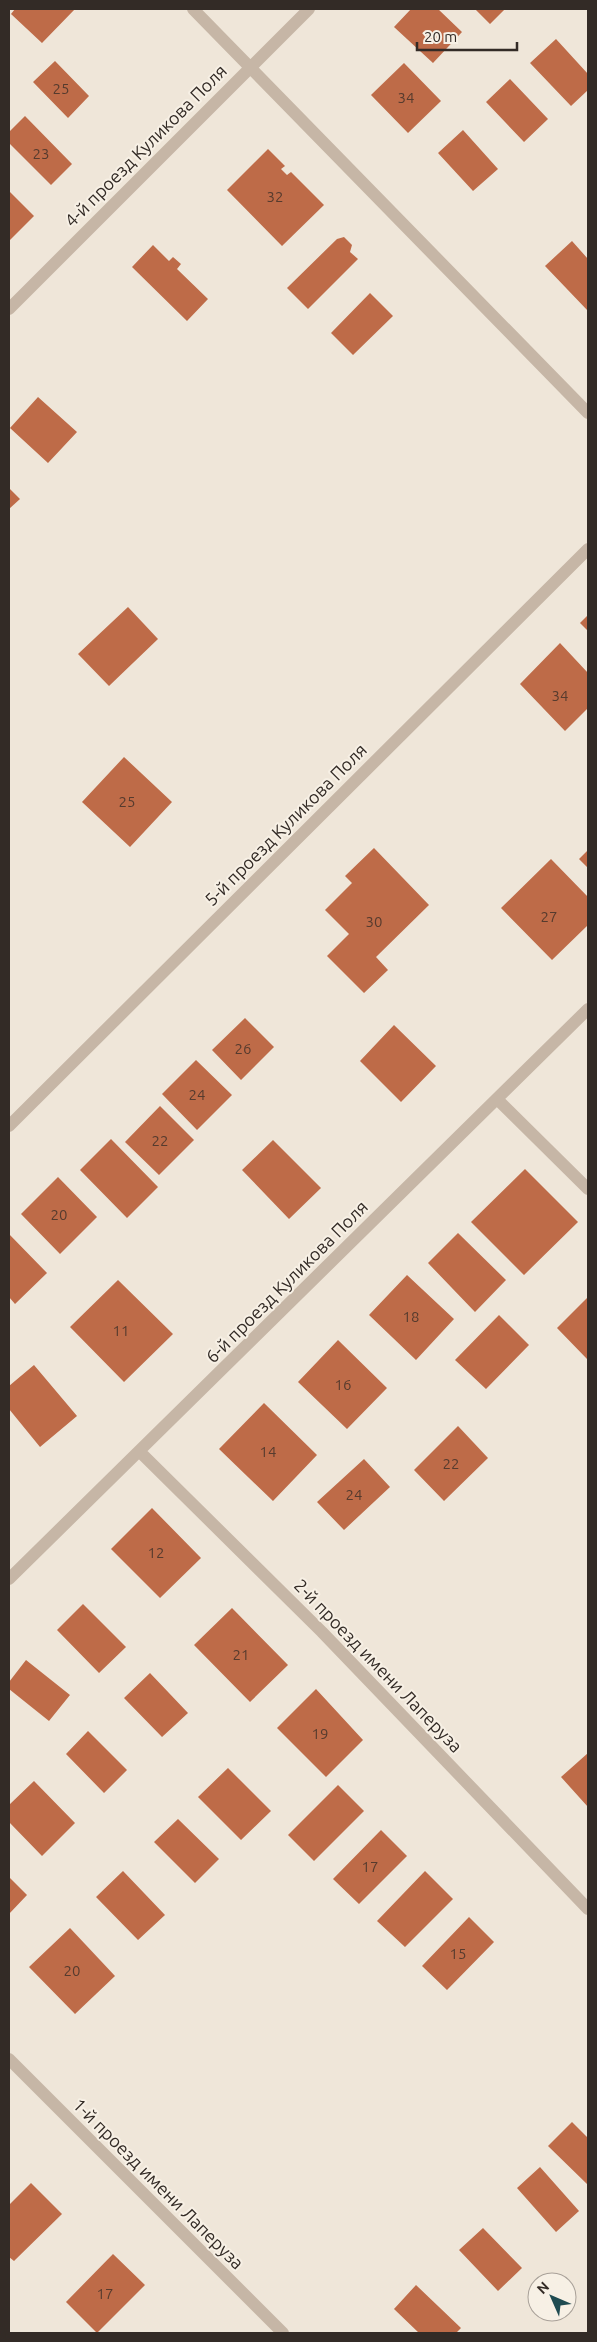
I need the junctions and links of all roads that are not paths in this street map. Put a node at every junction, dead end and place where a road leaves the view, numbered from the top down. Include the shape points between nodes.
1 (193, 9) edge
2 (309, 9) edge
3 (251, 67) junction
4 (9, 309) edge
5 (588, 413) edge
6 (588, 549) edge
7 (588, 1009) edge
8 (497, 1100) junction
9 (9, 1126) edge
10 (588, 1189) edge
11 (139, 1451) junction
12 (9, 1579) edge
13 (588, 1908) edge
14 (9, 2059) edge
15 (283, 2333) edge

1 - 3 street
2 - 3 street, 4-й проезд Куликова Поля
3 - 4 street, 4-й проезд Куликова Поля
3 - 5 street
6 - 9 street, 5-й проезд Куликова Поля
7 - 8 street, 6-й проезд Куликова Поля
8 - 10 street
8 - 11 street, 6-й проезд Куликова Поля
11 - 12 street, 6-й проезд Куликова Поля
11 - 13 street, 2-й проезд имени Лаперуза via 322,1632
14 - 15 street, 1-й проезд имени Лаперуза

